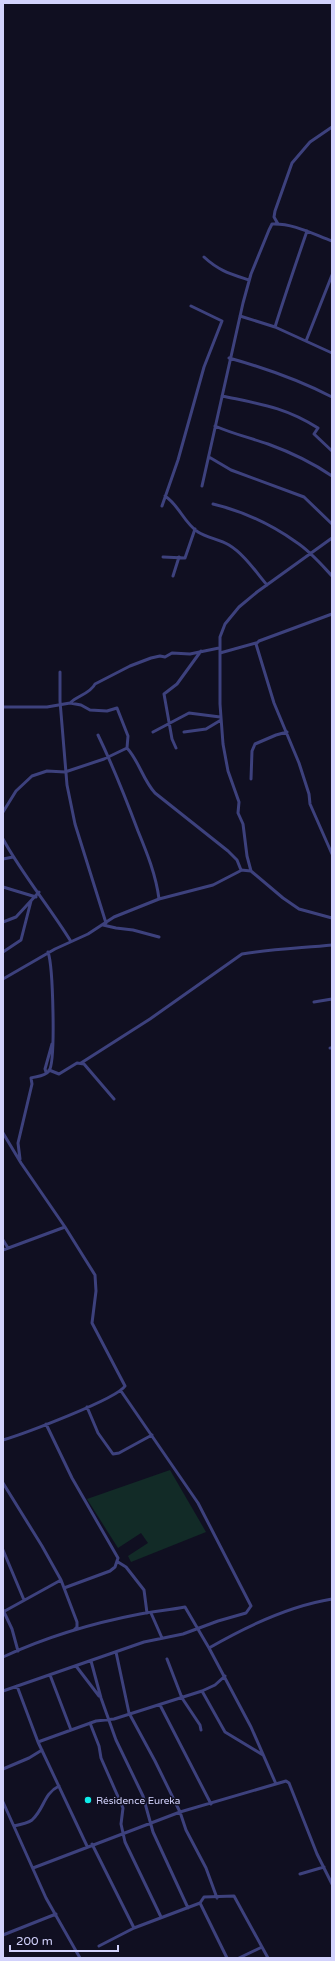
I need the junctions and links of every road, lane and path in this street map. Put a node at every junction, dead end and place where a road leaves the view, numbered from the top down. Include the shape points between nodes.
1 (332, 127) edge
2 (278, 224) junction
3 (307, 231) junction
4 (332, 241) edge
5 (204, 257) dead end
6 (332, 275) edge
7 (249, 280) junction
8 (191, 306) dead end
9 (240, 316) junction
10 (275, 327) junction
11 (306, 341) junction
12 (332, 353) edge
13 (229, 358) junction
14 (222, 396) junction
15 (332, 397) edge
16 (215, 426) junction
17 (332, 451) edge
18 (209, 457) junction
19 (332, 476) edge
20 (202, 486) dead end
21 (166, 496) junction
22 (213, 504) dead end
23 (162, 506) dead end
24 (332, 524) edge
25 (195, 529) junction
26 (332, 538) edge
27 (311, 554) junction
28 (162, 557) dead end
29 (179, 557) junction
30 (173, 576) dead end
31 (332, 576) edge
32 (267, 585) junction
33 (332, 614) edge
34 (256, 642) junction
35 (220, 648) junction
36 (201, 651) junction
37 (220, 653) junction
38 (60, 672) dead end
39 (70, 703) junction
40 (60, 706) junction
41 (3, 707) edge
42 (221, 719) junction
43 (170, 723) junction
44 (153, 732) dead end
45 (184, 732) dead end
46 (287, 732) junction
47 (98, 735) dead end
48 (127, 748) junction
49 (176, 748) dead end
50 (108, 757) junction
51 (66, 772) junction
52 (251, 779) dead end
53 (3, 812) edge
54 (3, 839) edge
55 (332, 854) edge
56 (13, 857) junction
57 (3, 859) edge
58 (242, 870) junction
59 (251, 871) junction
60 (3, 887) edge
61 (39, 892) junction
62 (41, 896) junction
63 (34, 897) junction
64 (159, 899) junction
65 (31, 901) junction
66 (332, 918) edge
67 (3, 922) edge
68 (104, 924) junction
69 (159, 937) dead end
70 (70, 940) junction
71 (332, 945) edge
72 (55, 949) junction
73 (3, 952) edge
74 (48, 952) junction
75 (50, 959) junction
76 (3, 979) edge
77 (332, 999) edge
78 (314, 1002) dead end
79 (81, 1063) junction
80 (48, 1071) junction
81 (114, 1099) dead end
82 (3, 1133) edge
83 (21, 1163) junction
84 (65, 1227) junction
85 (3, 1240) edge
86 (8, 1248) junction
87 (3, 1250) edge
88 (121, 1391) junction
89 (87, 1407) junction
90 (46, 1424) junction
91 (152, 1435) junction
92 (3, 1440) edge
93 (3, 1485) edge
94 (3, 1550) edge
95 (118, 1562) junction
96 (61, 1580) junction
97 (64, 1588) junction
98 (332, 1598) edge
99 (24, 1600) junction
100 (3, 1611) edge
101 (149, 1613) junction
102 (198, 1628) junction
103 (74, 1630) junction
104 (162, 1638) junction
105 (209, 1648) junction
106 (18, 1651) junction
107 (116, 1652) junction
108 (3, 1657) edge
109 (167, 1659) dead end
110 (91, 1661) junction
111 (76, 1666) junction
112 (50, 1675) junction
113 (225, 1676) junction
114 (16, 1686) junction
115 (3, 1691) edge
116 (202, 1691) junction
117 (100, 1698) junction
118 (182, 1698) junction
119 (160, 1704) junction
120 (129, 1713) junction
121 (109, 1719) junction
122 (90, 1723) junction
123 (71, 1730) junction
124 (201, 1730) dead end
125 (38, 1742) junction
126 (42, 1750) junction
127 (266, 1759) junction
128 (3, 1769) edge
129 (276, 1784) junction
130 (59, 1786) junction
131 (3, 1802) edge
132 (211, 1804) junction
133 (180, 1812) junction
134 (151, 1823) junction
135 (14, 1826) junction
136 (122, 1834) junction
137 (92, 1844) junction
138 (87, 1846) junction
139 (33, 1868) junction
140 (324, 1868) junction
141 (300, 1874) dead end
142 (332, 1884) edge
143 (218, 1898) junction
144 (200, 1903) junction
145 (188, 1908) junction
146 (56, 1914) junction
147 (161, 1918) junction
148 (134, 1928) junction
149 (3, 1934) edge
150 (99, 1946) dead end
151 (262, 1947) junction
152 (80, 1958) edge
153 (227, 1958) edge
154 (239, 1958) edge
155 (268, 1958) edge

1 - 2 street via 310,142 292,163 275,211 274,217
2 - 3 street
2 - 7 street via 272,224 268,230
3 - 4 street
3 - 10 street
5 - 7 street via 222,271
6 - 11 street
7 - 9 street
8 - 21 street via 222,321 204,367
9 - 10 street
9 - 13 street
10 - 11 street
11 - 12 street
13 - 14 street
13 - 15 street via 307,384
14 - 16 street
14 - 17 street via 278,408 300,417 318,428 314,434
16 - 18 street
16 - 19 street via 287,452
18 - 20 street
18 - 24 street via 231,470 304,497
21 - 23 street
21 - 25 street via 174,502
22 - 27 street via 228,508 276,530
25 - 29 street via 186,556 183,559
25 - 32 street via 232,547
26 - 27 street
27 - 31 street
27 - 32 street
28 - 29 street
29 - 30 street
32 - 35 street via 228,618 222,630
33 - 34 street
34 - 37 street
34 - 46 street via 274,703
35 - 36 street
35 - 37 street
36 - 39 street via 190,654 172,652 165,657 156,657 130,666 95,684
36 - 43 street via 177,684 164,694
37 - 42 street
38 - 40 street
39 - 40 street
39 - 48 street via 90,710 107,711 117,708 128,736
40 - 41 street
40 - 51 street
42 - 43 street via 189,713
42 - 45 street via 206,729
42 - 59 street via 228,771 239,802 238,813 243,824 246,856
43 - 44 street
43 - 49 street
46 - 52 street via 255,744 252,751
46 - 55 street via 309,794 310,804
47 - 50 street
48 - 50 street
48 - 58 street via 155,794 228,851
50 - 51 street
50 - 64 street via 156,879
51 - 53 street via 47,771 32,776 22,784
51 - 68 street via 70,806
54 - 56 street
56 - 57 street
56 - 61 street
58 - 59 street
58 - 64 street via 213,885
59 - 66 street via 282,898 300,909
60 - 63 street
61 - 62 street
61 - 63 street
62 - 63 street
62 - 70 street
63 - 65 street
64 - 68 street via 127,911
65 - 67 street via 16,917
65 - 73 street via 21,940
68 - 69 street
68 - 70 street via 88,934
70 - 72 street
71 - 79 street via 242,954
72 - 74 street
72 - 75 street
74 - 75 street
74 - 76 street
75 - 80 street via 53,989 53,1055
77 - 78 street
79 - 80 street via 76,1063 59,1074
79 - 81 street via 88,1067
80 - 83 street via 43,1076 31,1078 32,1084 18,1143
82 - 83 street
83 - 84 street
84 - 86 street
84 - 88 street via 95,1275 92,1323 125,1386
85 - 86 street
86 - 87 street
88 - 89 street
88 - 91 street
89 - 90 street
89 - 91 street via 98,1433 113,1454
90 - 92 street
90 - 95 street via 83,1497 116,1553
91 - 102 street via 198,1503 251,1606 246,1613
93 - 96 street
94 - 99 street
95 - 97 street via 110,1571
95 - 101 street via 126,1567 144,1590
96 - 97 street
96 - 99 street
97 - 103 street via 77,1622
98 - 105 street via 278,1614
99 - 100 street
100 - 106 street via 12,1629
101 - 102 street via 185,1607
101 - 103 street
101 - 104 street
102 - 104 street
102 - 105 street
103 - 106 street
104 - 107 street
105 - 113 street
106 - 108 street
107 - 110 street
107 - 120 street
109 - 118 street
110 - 111 street
110 - 117 street
111 - 112 street
111 - 117 street
112 - 114 street
112 - 123 street
113 - 116 street
113 - 127 street
114 - 115 street
114 - 125 street
116 - 118 street
116 - 127 street via 225,1732 261,1753
117 - 121 street
118 - 119 street
118 - 124 street
119 - 120 street
119 - 132 street
120 - 121 street
120 - 133 street via 156,1761
121 - 122 street
121 - 134 street via 116,1740 143,1796
122 - 123 street
122 - 136 street via 101,1758 123,1808 120,1821
123 - 125 street
125 - 126 street
126 - 128 street
126 - 130 street
127 - 129 street
129 - 132 street
129 - 140 street via 286,1781 288,1783
130 - 135 street via 49,1792 42,1808 32,1820
130 - 138 street
131 - 135 street
132 - 133 street
133 - 134 street
133 - 143 street
134 - 136 street
134 - 145 street
135 - 139 street
136 - 137 street
136 - 147 street
137 - 138 street
137 - 148 street
138 - 139 street
139 - 146 street
140 - 141 street
140 - 142 street
143 - 144 street via 204,1897
143 - 151 street via 236,1898
144 - 145 street
144 - 153 street
145 - 147 street
146 - 149 street
146 - 152 street
147 - 148 street
148 - 150 street
151 - 154 street
151 - 155 street

